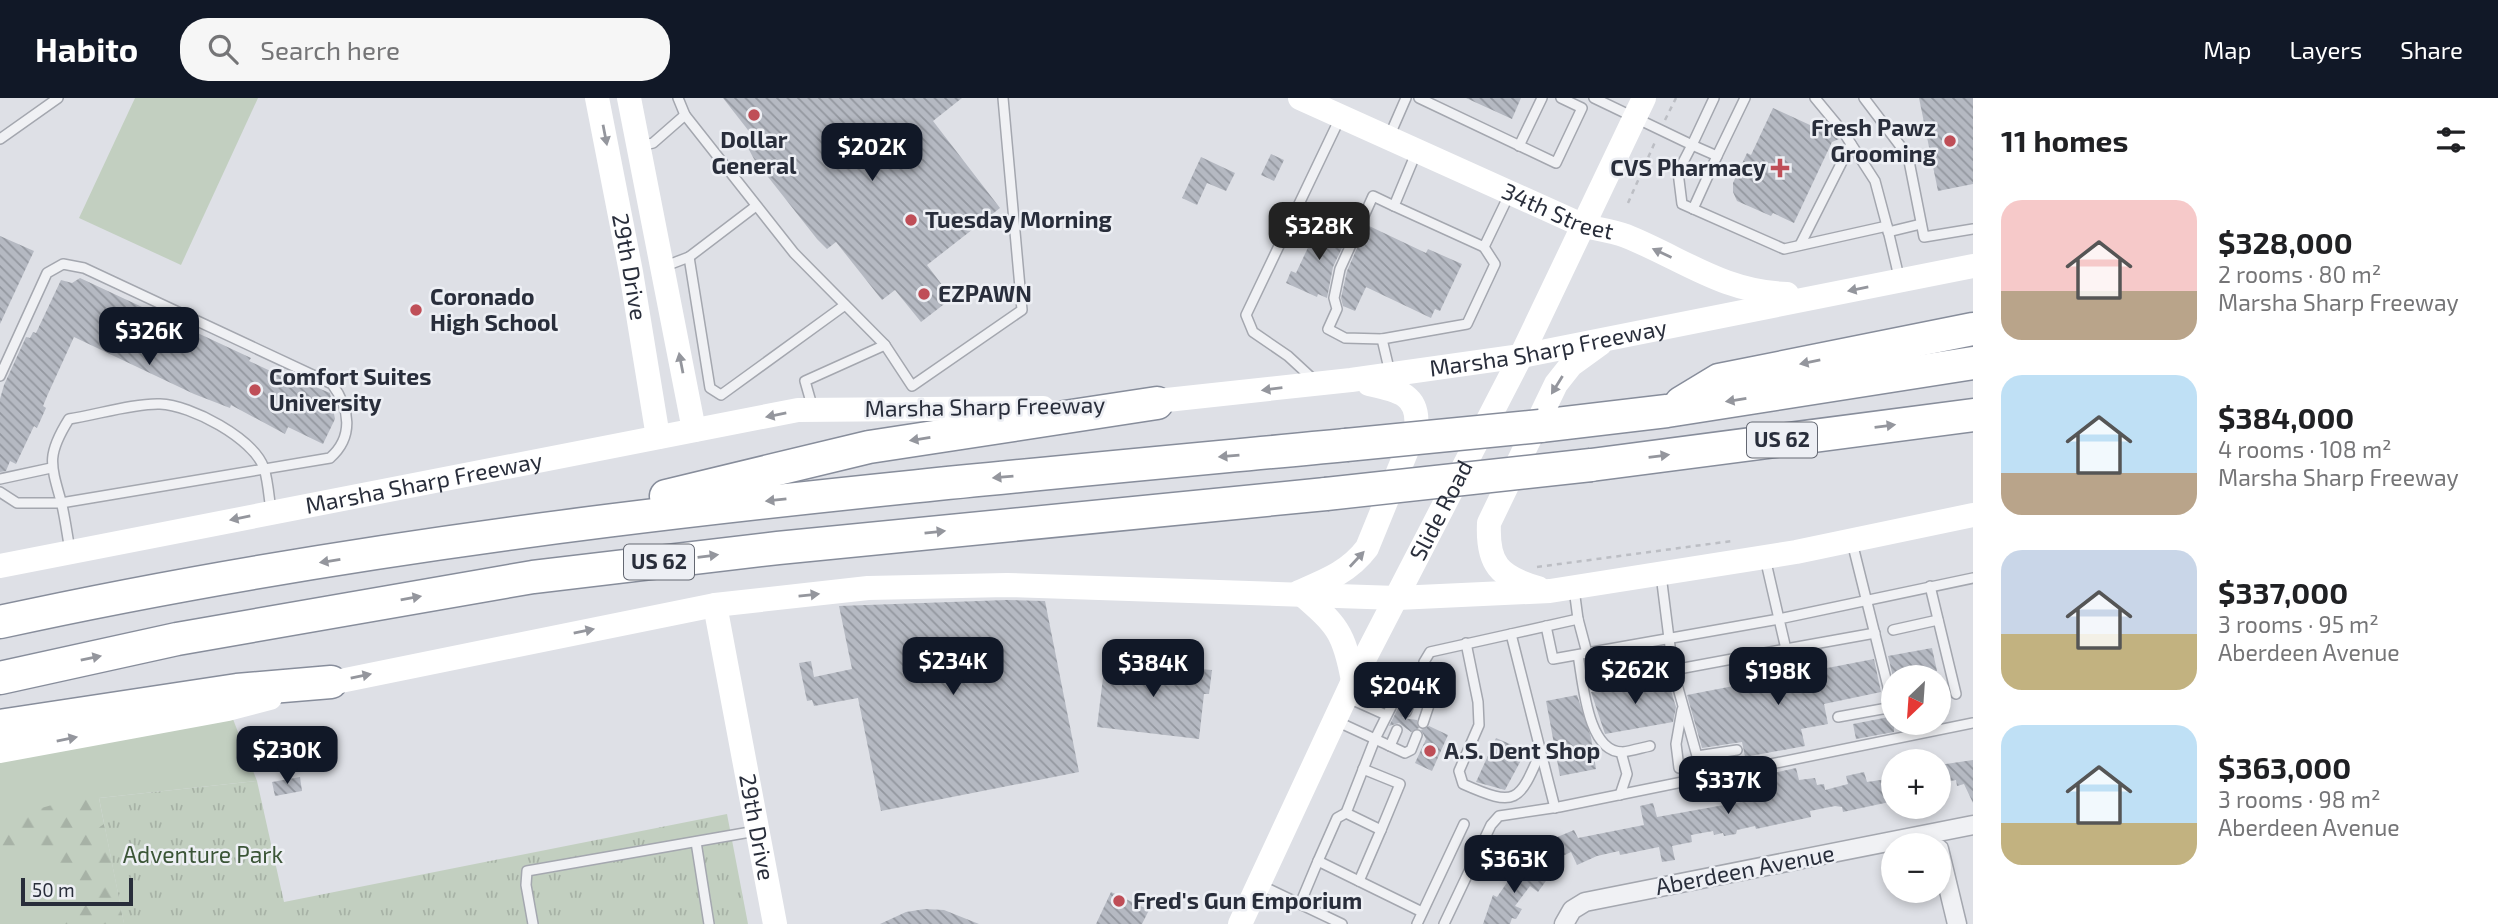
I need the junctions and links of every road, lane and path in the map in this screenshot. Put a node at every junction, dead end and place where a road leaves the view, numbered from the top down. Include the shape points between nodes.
1 (58, 98) edge
2 (597, 98) edge
3 (629, 98) edge
4 (678, 98) edge
5 (1003, 98) edge
6 (1300, 98) edge
7 (1406, 98) edge
8 (1419, 98) edge
9 (1542, 98) edge
10 (1561, 98) edge
11 (1594, 98) edge
12 (1675, 98) edge
13 (1714, 98) edge
14 (1745, 98) edge
15 (1815, 98) edge
16 (1864, 98) edge
17 (1639, 108) edge
18 (685, 115) junction
19 (1340, 117) junction
20 (1661, 130) junction
21 (0, 139) edge
22 (1388, 139) junction
23 (1851, 144) junction
24 (1692, 145) junction
25 (638, 146) junction
26 (1519, 146) junction
27 (1417, 151) junction
28 (1717, 156) junction
29 (1510, 193) junction
30 (1628, 203) dead end
31 (757, 205) junction
32 (1394, 206) junction
33 (1693, 209) junction
34 (1921, 224) junction
35 (1584, 226) junction
36 (1888, 229) junction
37 (1973, 229) edge
38 (1801, 246) junction
39 (1484, 247) junction
40 (689, 257) junction
41 (1973, 266) edge
42 (663, 267) junction
43 (631, 272) junction
44 (1899, 280) junction
45 (1824, 296) junction
46 (845, 305) junction
47 (1973, 329) edge
48 (1382, 339) junction
49 (1606, 339) junction
50 (886, 345) junction
51 (1521, 356) junction
52 (1973, 363) edge
53 (1390, 375) junction
54 (0, 376) edge
55 (1351, 380) junction
56 (1318, 384) junction
57 (1157, 402) junction
58 (813, 410) junction
59 (1667, 411) junction
60 (1973, 415) edge
61 (694, 430) junction
62 (658, 437) junction
63 (264, 467) junction
64 (51, 468) junction
65 (0, 479) edge
66 (0, 492) edge
67 (61, 503) junction
68 (272, 512) junction
69 (1973, 515) edge
70 (518, 531) junction
71 (1739, 540) dead end
72 (1851, 540) junction
73 (70, 552) junction
74 (1765, 557) junction
75 (0, 566) edge
76 (1501, 571) junction
77 (1660, 574) junction
78 (1973, 578) edge
79 (1930, 586) junction
80 (1562, 589) junction
81 (1299, 592) junction
82 (1396, 598) junction
83 (1867, 599) junction
84 (715, 605) junction
85 (1578, 619) junction
86 (1779, 619) junction
87 (1938, 620) junction
88 (0, 622) edge
89 (1546, 626) junction
90 (1894, 630) dead end
91 (1875, 633) junction
92 (1511, 634) junction
93 (1668, 637) junction
94 (1466, 643) junction
95 (1786, 649) junction
96 (1582, 654) junction
97 (1673, 670) junction
98 (0, 678) edge
99 (331, 682) junction
100 (1350, 689) junction
101 (1414, 694) junction
102 (1956, 694) dead end
103 (1431, 699) junction
104 (1682, 710) junction
105 (1406, 712) dead end
106 (1386, 715) junction
107 (1838, 718) dead end
108 (1335, 721) junction
109 (1423, 723) dead end
110 (1973, 723) edge
111 (0, 726) edge
112 (1397, 730) dead end
113 (1417, 735) dead end
114 (1375, 739) junction
115 (1390, 746) junction
116 (1650, 746) dead end
117 (1737, 750) dead end
118 (0, 751) edge
119 (1541, 751) junction
120 (1621, 752) junction
121 (1679, 768) dead end
122 (1363, 769) junction
123 (1620, 795) junction
124 (1555, 808) junction
125 (1346, 813) junction
126 (1464, 824) dead end
127 (1973, 825) edge
128 (1381, 830) junction
129 (756, 831) junction
130 (1951, 835) edge
131 (695, 842) junction
132 (1881, 852) edge
133 (1318, 861) junction
134 (1359, 881) junction
135 (1258, 884) junction
136 (1951, 899) edge
137 (1300, 904) junction
138 (1422, 912) junction
139 (534, 924) edge
140 (709, 924) edge
141 (775, 924) edge
142 (1240, 924) edge
143 (1342, 924) edge
144 (1417, 924) edge
145 (1444, 924) edge
146 (1564, 924) edge
147 (1957, 924) edge

1 - 21 lane
2 -> 43 main road, 29th Drive
3 - 25 main road, 29th Drive
4 - 18 lane
5 - 50 lane via 1022,310 912,386
6 - 19 main road, 34th Street
7 - 22 lane
8 - 26 lane
9 - 26 lane
10 - 26 lane via 1582,108 1556,163
11 - 17 lane
12 - 20 path
13 - 24 lane
14 - 28 lane
15 - 23 lane
16 - 34 lane via 1908,156
17 - 20 lane
17 - 35 main road, Slide Road
18 - 25 lane via 653,143
18 - 31 lane
19 - 22 main road, 34th Street
19 - 56 lane via 1246,315 1253,332
20 - 24 lane
20 - 30 path
22 - 27 main road, 34th Street
23 - 36 lane via 1875,181
23 - 38 lane
24 - 28 lane
24 - 33 lane via 1678,172 1682,204
25 - 42 main road, 29th Drive
27 - 29 main road, 34th Street
27 - 32 lane
28 - 33 lane
29 - 35 main road, 34th Street
29 - 39 lane
31 - 40 lane
31 - 46 lane via 794,253
32 - 39 lane
32 - 48 lane via 1373,197 1340,269 1334,298 1337,309 1328,330 1345,338
33 - 38 lane via 1784,249
34 - 36 lane
34 - 37 lane via 1924,237
45 -> 35 main road, 34th Street via 1745,291 1624,235
35 - 51 main road, Slide Road
36 - 38 lane
36 - 44 lane
39 - 48 lane via 1495,264 1467,324
40 - 42 lane
40 - 46 lane via 710,388 721,395
41 - 44 main road, Marsha Sharp Freeway
42 - 43 main road
61 -> 42 main road, 29th Drive
43 - 62 main road, 29th Drive
44 -> 45 main road, Marsha Sharp Freeway
45 - 49 main road, Marsha Sharp Freeway
46 - 50 lane
47 -> 59 highway via 1719,380
48 - 53 lane
49 - 51 main road, Marsha Sharp Freeway
49 -> 76 main road via 1571,365 1556,384 1489,523 1488,542
50 - 58 lane via 805,381
51 - 53 main road, Marsha Sharp Freeway
51 - 82 main road, Slide Road
52 -> 59 highway, US 62
53 - 55 main road, Marsha Sharp Freeway
54 - 63 lane via 47,273 63,264 83,268 332,384 342,397 347,433 343,447 330,458
55 - 56 main road, Marsha Sharp Freeway
81 -> 55 main road via 1342,573 1367,548 1416,428 1418,412 1399,391
56 -> 57 main road, Marsha Sharp Freeway
57 - 58 main road, Marsha Sharp Freeway via 996,410
57 -> 70 highway via 869,447
58 -> 61 main road, Marsha Sharp Freeway
59 -> 70 highway, US 62, bridge via 794,498
98 -> 60 highway, US 62, bridge via 177,639 533,577 1591,465
61 - 62 main road, Marsha Sharp Freeway
62 - 68 main road, Marsha Sharp Freeway
63 - 64 lane via 250,446 224,428 161,404 69,419 56,439
63 - 67 lane
63 - 68 lane
64 - 65 lane
64 - 67 lane
66 - 67 lane via 17,503
67 - 73 lane
68 -> 73 main road, Marsha Sharp Freeway
69 - 72 main road
70 -> 88 highway, US 62 via 150,589
71 - 76 path
72 - 74 main road
72 - 83 lane
73 - 75 main road, Marsha Sharp Freeway
74 - 77 main road
74 - 86 lane
76 - 80 main road via 1524,584
77 - 80 main road
77 - 93 lane
78 - 79 lane
79 - 83 lane
79 - 87 lane
80 - 82 main road
80 - 85 lane
81 - 82 main road
84 -> 81 main road via 868,588
81 - 100 main road via 1334,622 1347,645
82 - 100 main road, Slide Road
83 - 86 lane
83 - 91 lane
99 -> 84 main road
84 - 129 main road, 29th Drive
85 - 89 lane
85 - 96 lane
86 - 93 lane
86 - 95 lane
87 - 90 lane
87 - 102 lane
89 - 92 lane
89 - 96 lane via 1553,659
91 - 95 lane
91 - 107 lane via 1893,707
92 - 94 lane
92 - 119 lane
93 - 96 lane
93 - 97 lane
94 - 103 lane via 1430,652 1424,662
94 - 119 lane via 1479,725 1459,771 1464,784 1496,799 1511,798 1524,790
95 - 97 lane
96 - 120 lane via 1596,738
97 - 104 lane
99 - 111 highway via 237,690
118 -> 99 main road via 228,709
100 - 106 lane
100 - 108 main road, Slide Road
101 - 103 lane
101 - 105 lane
101 - 106 lane via 1399,691
103 - 109 lane
104 - 117 lane via 1697,756
104 - 121 lane via 1676,744
106 - 114 lane
108 - 114 lane
108 - 135 main road, Slide Road
110 - 123 lane
112 - 115 lane
113 - 115 lane via 1405,753
114 - 115 lane
114 - 122 lane
116 - 120 lane
119 - 124 lane
120 - 123 lane via 1627,774
122 - 125 lane
122 - 128 lane via 1400,784
123 - 124 lane
124 - 145 lane via 1499,816
125 - 128 lane
125 - 133 lane via 1337,817
126 - 138 lane
127 - 130 street, Aberdeen Avenue
128 - 134 lane
129 - 131 lane
129 - 141 main road, 29th Drive
131 - 139 lane via 527,871
131 - 140 lane
132 - 146 street, Aberdeen Avenue via 1585,902 1572,910
133 - 134 lane
133 - 137 lane
134 - 138 lane
135 - 137 lane
135 - 142 main road, Slide Road
136 - 147 street
137 - 143 lane
138 - 144 lane

